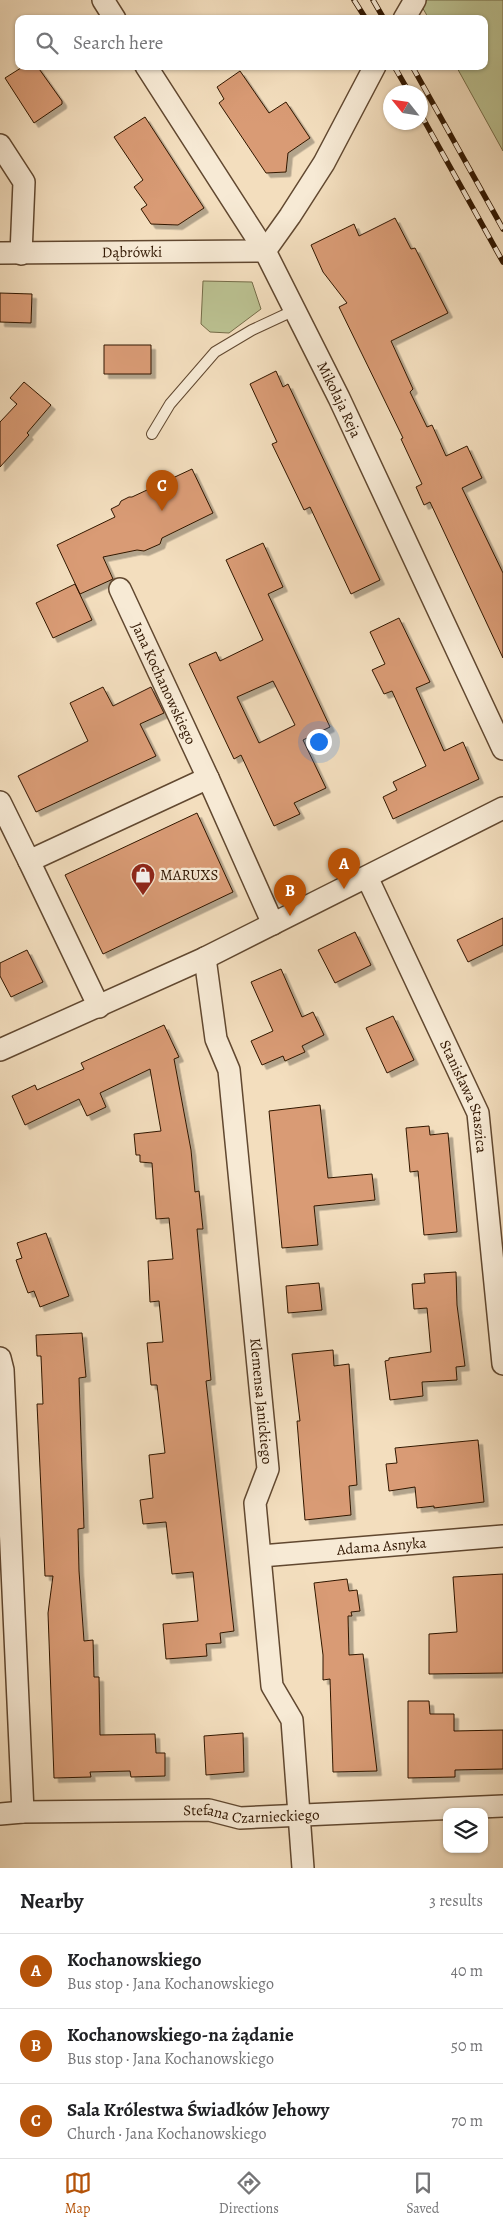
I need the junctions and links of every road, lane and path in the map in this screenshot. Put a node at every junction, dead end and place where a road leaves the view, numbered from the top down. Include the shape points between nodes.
1 (103, 0) edge
2 (415, 0) edge
3 (112, 15) edge
4 (406, 15) edge
5 (149, 70) edge
6 (373, 70) edge
7 (0, 145) edge
8 (266, 251) junction
9 (0, 253) edge
10 (21, 254) junction
11 (295, 310) junction
12 (152, 434) dead end
13 (120, 589) dead end
14 (503, 749) edge
15 (208, 778) junction
16 (0, 802) edge
17 (503, 808) edge
18 (29, 861) junction
19 (367, 877) junction
20 (273, 924) junction
21 (205, 958) junction
22 (99, 1007) junction
23 (0, 1050) edge
24 (0, 1358) edge
25 (503, 1364) edge
26 (503, 1536) edge
27 (261, 1556) junction
28 (503, 1806) edge
29 (23, 1812) junction
30 (0, 1814) edge
31 (300, 1816) junction
32 (303, 1868) edge

1 - 3 street
2 - 4 street
5 - 8 street, Mikołaja Reja
6 - 8 street via 324,163
7 - 10 street via 24,182
8 - 10 street, Dąbrówki
8 - 11 street, Mikołaja Reja
9 - 10 street, Dąbrówki
11 - 12 lane via 215,352 170,404
11 - 14 street, Mikołaja Reja
13 - 15 street, Jana Kochanowskiego
15 - 18 street
15 - 20 street, Jana Kochanowskiego
16 - 18 street
17 - 19 street
18 - 22 street
19 - 20 street
19 - 25 street, Stanisława Staszica via 478,1113
20 - 21 street
21 - 22 street
21 - 27 street, Klemensa Janickiego via 216,1039 230,1070 268,1469 255,1503
22 - 23 street
24 - 29 street via 4,1379
26 - 27 street, Adama Asnyka
27 - 31 street, Klemensa Janickiego via 272,1686 292,1720
28 - 31 street, Stefana Czarnieckiego
29 - 30 street, Stefana Czarnieckiego
29 - 31 street, Stefana Czarnieckiego via 210,1810 240,1818
31 - 32 street, Klemensa Janickiego

